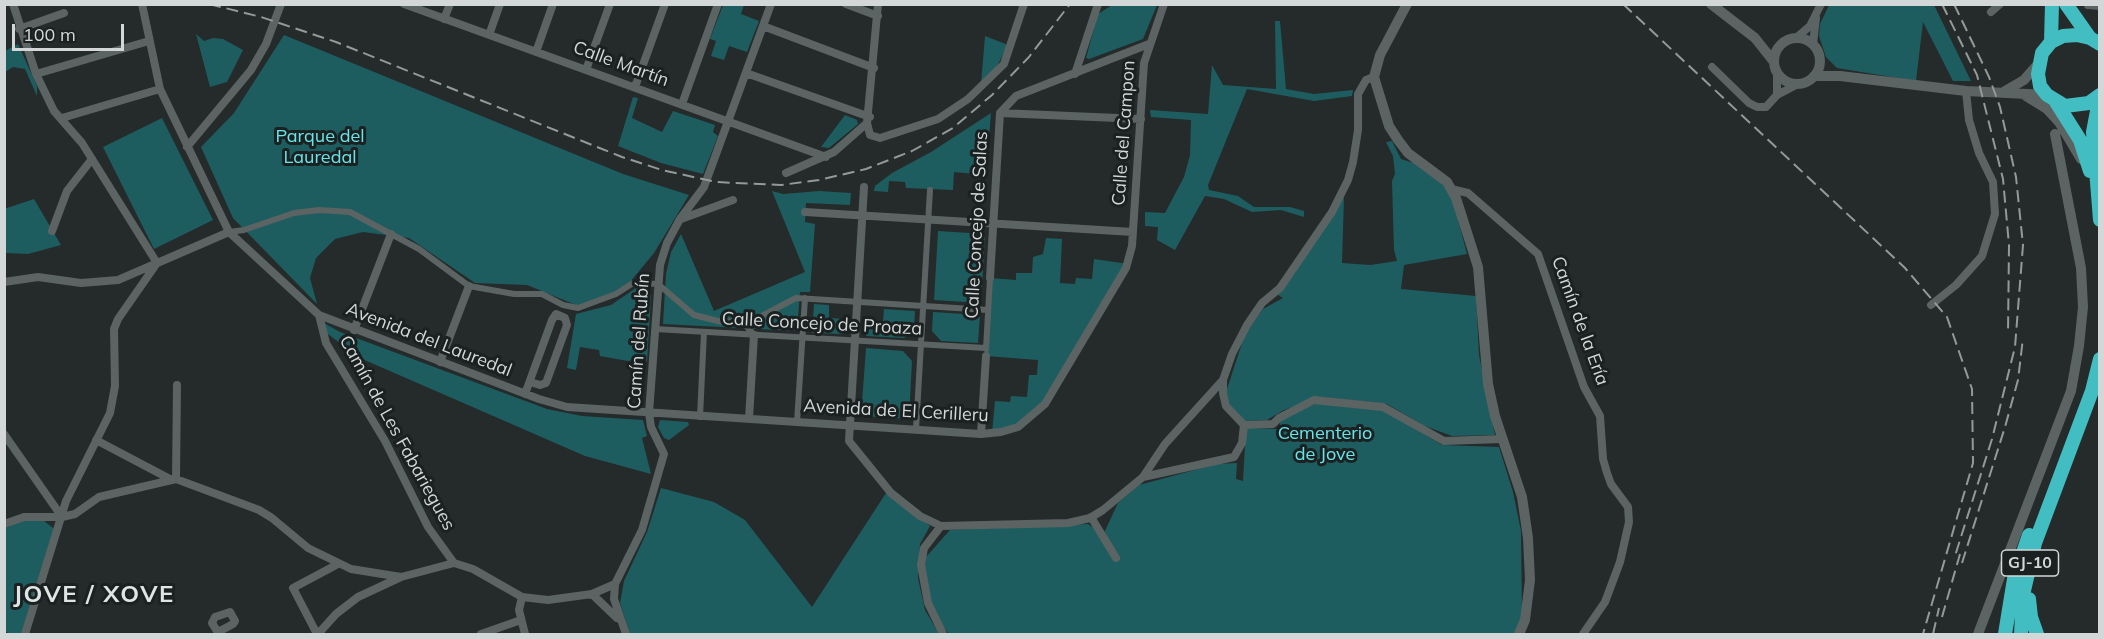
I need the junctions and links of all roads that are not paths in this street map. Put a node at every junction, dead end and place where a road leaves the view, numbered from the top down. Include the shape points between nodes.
1 (13, 4) edge
2 (142, 4) edge
3 (281, 4) edge
4 (404, 4) edge
5 (450, 4) edge
6 (500, 4) edge
7 (553, 4) edge
8 (610, 4) edge
9 (665, 4) edge
10 (718, 4) edge
11 (771, 4) edge
12 (846, 4) edge
13 (878, 4) edge
14 (1098, 4) edge
15 (1164, 4) edge
16 (1407, 4) edge
17 (1413, 4) edge
18 (1711, 4) edge
19 (1821, 4) edge
20 (2000, 4) edge
21 (2052, 4) edge
22 (2066, 4) edge
23 (2088, 5) edge
24 (2100, 6) edge
25 (1024, 7) edge
26 (1991, 12) dead end
27 (64, 13) dead end
28 (878, 16) junction
29 (1402, 16) junction
30 (1816, 16) junction
31 (444, 19) junction
32 (763, 26) junction
33 (19, 29) junction
34 (489, 35) junction
35 (1755, 38) junction
36 (1792, 39) junction
37 (149, 41) junction
38 (2095, 41) edge
39 (2051, 42) junction
40 (1149, 44) junction
41 (1813, 44) junction
42 (536, 52) junction
43 (1125, 53) junction
44 (1821, 59) junction
45 (1144, 63) junction
46 (2038, 64) junction
47 (1776, 66) junction
48 (1712, 67) dead end
49 (874, 68) junction
50 (586, 70) junction
51 (746, 73) junction
52 (36, 74) junction
53 (1075, 74) junction
54 (1814, 76) junction
55 (1840, 76) junction
56 (1374, 77) junction
57 (1798, 84) junction
58 (636, 87) junction
59 (160, 89) junction
60 (1966, 91) junction
61 (2009, 92) junction
62 (1777, 95) junction
63 (2100, 95) edge
64 (1016, 96) junction
65 (2052, 98) junction
66 (682, 104) junction
67 (1000, 113) junction
68 (1021, 114) junction
69 (62, 118) junction
70 (1141, 119) junction
71 (869, 120) junction
72 (729, 121) junction
73 (179, 129) junction
74 (202, 130) junction
75 (2055, 134) dead end
76 (187, 147) junction
77 (826, 157) junction
78 (92, 159) junction
79 (786, 173) dead end
80 (2092, 179) junction
81 (864, 187) dead end
82 (1451, 189) junction
83 (930, 190) dead end
84 (733, 200) dead end
85 (805, 212) dead end
86 (2099, 214) edge
87 (862, 215) junction
88 (680, 219) junction
89 (928, 219) junction
90 (2100, 220) edge
91 (994, 224) junction
92 (52, 231) dead end
93 (229, 232) junction
94 (1133, 232) junction
95 (391, 234) junction
96 (157, 263) junction
97 (990, 278) joint
98 (4, 282) edge
99 (658, 284) junction
100 (469, 286) junction
101 (805, 298) junction
102 (856, 300) junction
103 (563, 305) junction
104 (923, 305) junction
105 (1931, 305) dead end
106 (988, 309) junction
107 (319, 315) junction
108 (559, 315) junction
109 (703, 318) junction
110 (742, 321) junction
111 (656, 329) junction
112 (354, 330) junction
113 (702, 332) junction
114 (754, 335) junction
115 (802, 338) junction
116 (854, 340) junction
117 (921, 344) junction
118 (986, 352) junction
119 (2100, 359) edge
120 (440, 362) junction
121 (1222, 380) junction
122 (530, 382) junction
123 (177, 385) dead end
124 (525, 394) junction
125 (649, 413) junction
126 (700, 417) junction
127 (749, 419) junction
128 (797, 422) junction
129 (849, 425) junction
130 (1244, 425) junction
131 (916, 429) junction
132 (4, 434) edge
133 (981, 434) junction
134 (1502, 439) junction
135 (96, 440) junction
136 (2063, 468) junction
137 (1143, 477) junction
138 (173, 479) junction
139 (2052, 494) junction
140 (62, 517) junction
141 (1091, 517) junction
142 (4, 524) edge
143 (941, 526) junction
144 (1116, 558) dead end
145 (454, 563) junction
146 (338, 564) junction
147 (401, 577) junction
148 (615, 584) junction
149 (592, 594) junction
150 (522, 597) junction
151 (521, 620) junction
152 (619, 621) junction
153 (25, 634) edge
154 (318, 634) edge
155 (481, 634) edge
156 (525, 634) edge
157 (626, 634) edge
158 (943, 634) edge
159 (1520, 634) edge
160 (1583, 634) edge
161 (1978, 634) edge
162 (2005, 634) edge
163 (2021, 634) edge
164 (2037, 634) edge

1 - 33 street
2 - 37 street
3 - 74 street via 251,70
4 - 31 street, Calle Martín
5 - 31 street
6 - 34 street
7 - 42 street
8 - 50 street
9 - 58 street
10 - 66 street
11 - 32 street, Camín del Rubín
12 - 28 street
13 - 28 street
14 - 53 street
15 - 40 street, Calle del Campon
16 - 29 street
17 - 29 street
18 - 35 street
19 - 30 street
20 - 26 street
21 - 39 highway
22 - 38 highway
23 - 24 street
25 - 71 street via 1004,64 968,99 938,119 880,138 870,135
27 - 33 street
28 - 49 street
29 - 56 street via 1380,55
30 - 36 street
30 - 41 street
31 - 34 street, Calle Martín
32 - 49 street
32 - 51 street, Camín del Rubín
33 - 52 street
34 - 42 street, Calle Martín
35 - 36 street via 1770,42
35 - 47 street
36 - 41 street
36 - 47 street via 1780,46
37 - 52 street
37 - 59 street
38 - 39 highway via 2077,35
39 - 46 highway
40 - 43 street, Calle Concejo de Salas
40 - 45 street, Calle del Campon
41 - 44 street
42 - 50 street, Calle Martín
43 - 45 street
43 - 53 street, Calle Concejo de Salas
44 - 54 street
44 - 55 street
45 - 70 street, Calle del Campon
46 - 61 street
46 - 65 highway via 2040,86
47 - 57 street via 1782,78
47 - 62 street
48 - 62 street via 1757,107 1766,107
49 - 71 street
50 - 58 street, Calle Martín
51 - 71 street
51 - 72 street, Camín del Rubín
52 - 69 street via 54,111
53 - 64 street, Calle Concejo de Salas
54 - 55 street
54 - 57 street
55 - 60 street
56 - 82 street via 1389,126 1398,140
56 - 121 street via 1366,80 1358,94 1353,162 1332,212 1280,288 1262,303 1247,325
57 - 62 street
58 - 66 street, Calle Martín
59 - 69 street
59 - 73 street
60 - 61 street
60 - 105 street via 1978,153 1993,182 1995,214 1982,256
61 - 65 street
61 - 80 street via 2032,98 2059,122
63 - 65 highway via 2077,106
63 - 86 highway via 2093,132
64 - 67 street, Calle Concejo de Salas
64 - 68 street via 1016,108
65 - 80 highway via 2085,150
66 - 72 street, Calle Martín
67 - 68 street
67 - 91 street, Calle Concejo de Salas
68 - 70 street
69 - 78 street
70 - 94 street, Calle del Campon
71 - 77 street
72 - 77 street, Calle Martín
72 - 88 street, Camín del Rubín via 704,187
73 - 74 street
73 - 76 street
74 - 76 street
75 - 161 street via 2081,268 2079,346 2071,391
76 - 93 street
77 - 79 street
78 - 92 street via 67,191
78 - 96 street
80 - 86 highway
81 - 87 street
82 - 134 street via 1478,267 1488,384
82 - 160 street, Camín de la Ería via 1468,193 1538,254 1584,387 1600,416 1607,473 1628,507 1629,522 1620,562 1605,602
83 - 89 street
84 - 88 street
85 - 87 street
86 - 90 highway
87 - 89 street
87 - 102 street
88 - 99 street, Camín del Rubín via 667,243
89 - 91 street
89 - 104 street
91 - 94 street
91 - 97 street, Calle Concejo de Salas
93 - 95 street via 294,213 319,210 350,213
93 - 96 street
93 - 107 street, Avenida del Lauredal
94 - 133 street, Avenida de El Cerilleru via 1126,268 1045,404 1018,427
95 - 100 street via 430,256
95 - 112 street
96 - 98 street via 118,279 96,283 38,277
96 - 135 street via 114,329 115,386 110,413
97 - 106 street, Calle Concejo de Salas
99 - 103 street via 633,283 596,303 578,308
99 - 109 street
99 - 111 street, Camín del Rubín
100 - 103 street via 514,294 542,294
100 - 120 street
101 - 102 street
101 - 110 street via 796,298 769,314
101 - 115 street
102 - 104 street
102 - 116 street
103 - 108 street
104 - 106 street
104 - 117 street
106 - 118 street, Calle Concejo de Salas
107 - 112 street, Avenida del Lauredal
107 - 145 street, Camín de Les Fabariegues via 326,343 385,441 428,526
108 - 122 street via 552,320
108 - 122 street via 567,325 546,383
109 - 110 street
109 - 113 street
110 - 114 street
111 - 113 street, Calle Concejo de Proaza
111 - 125 street, Camín del Rubín
112 - 120 street, Avenida del Lauredal
113 - 114 street, Calle Concejo de Proaza
113 - 126 street
114 - 115 street, Calle Concejo de Proaza
114 - 127 street
115 - 116 street, Calle Concejo de Proaza
115 - 128 street
116 - 117 street, Calle Concejo de Proaza
116 - 129 street
117 - 118 street, Calle Concejo de Proaza
117 - 131 street
118 - 133 street, Calle Concejo de Salas
119 - 136 highway, GJ-10
120 - 124 street, Avenida del Lauredal
121 - 130 street via 1226,406
121 - 137 street via 1165,444
122 - 124 street
123 - 138 street
124 - 125 street, Avenida del Lauredal via 583,409
125 - 126 street, Avenida de El Cerilleru
125 - 148 street, Camín del Rubín via 664,454 642,530
126 - 127 street, Avenida de El Cerilleru
127 - 128 street, Avenida de El Cerilleru
128 - 129 street, Avenida de El Cerilleru
129 - 131 street, Avenida de El Cerilleru
129 - 143 street via 849,441 891,493 920,516
130 - 134 street via 1273,424 1314,400 1383,407 1444,441
130 - 137 street via 1242,443 1234,457
131 - 133 street, Avenida de El Cerilleru
132 - 140 street
134 - 159 street via 1522,497 1528,538 1530,580 1526,620
135 - 138 street
135 - 140 street
136 - 139 highway, GJ-10
136 - 164 highway via 2061,488 2029,598
137 - 141 street
138 - 140 street via 99,497 75,514
138 - 146 street via 259,510 308,548
139 - 162 highway via 2037,514 2014,579
139 - 163 highway, GJ-10 via 2027,575
140 - 142 street via 24,517
140 - 153 street
141 - 143 street via 1068,523
141 - 144 street
143 - 158 street via 924,548 921,565 928,603
145 - 147 street
145 - 150 street
146 - 147 street
146 - 154 street via 293,588
147 - 154 street via 347,605
148 - 149 street
148 - 152 street
149 - 150 street via 548,600
149 - 152 street
150 - 151 street
151 - 155 street
151 - 156 street
152 - 157 street

